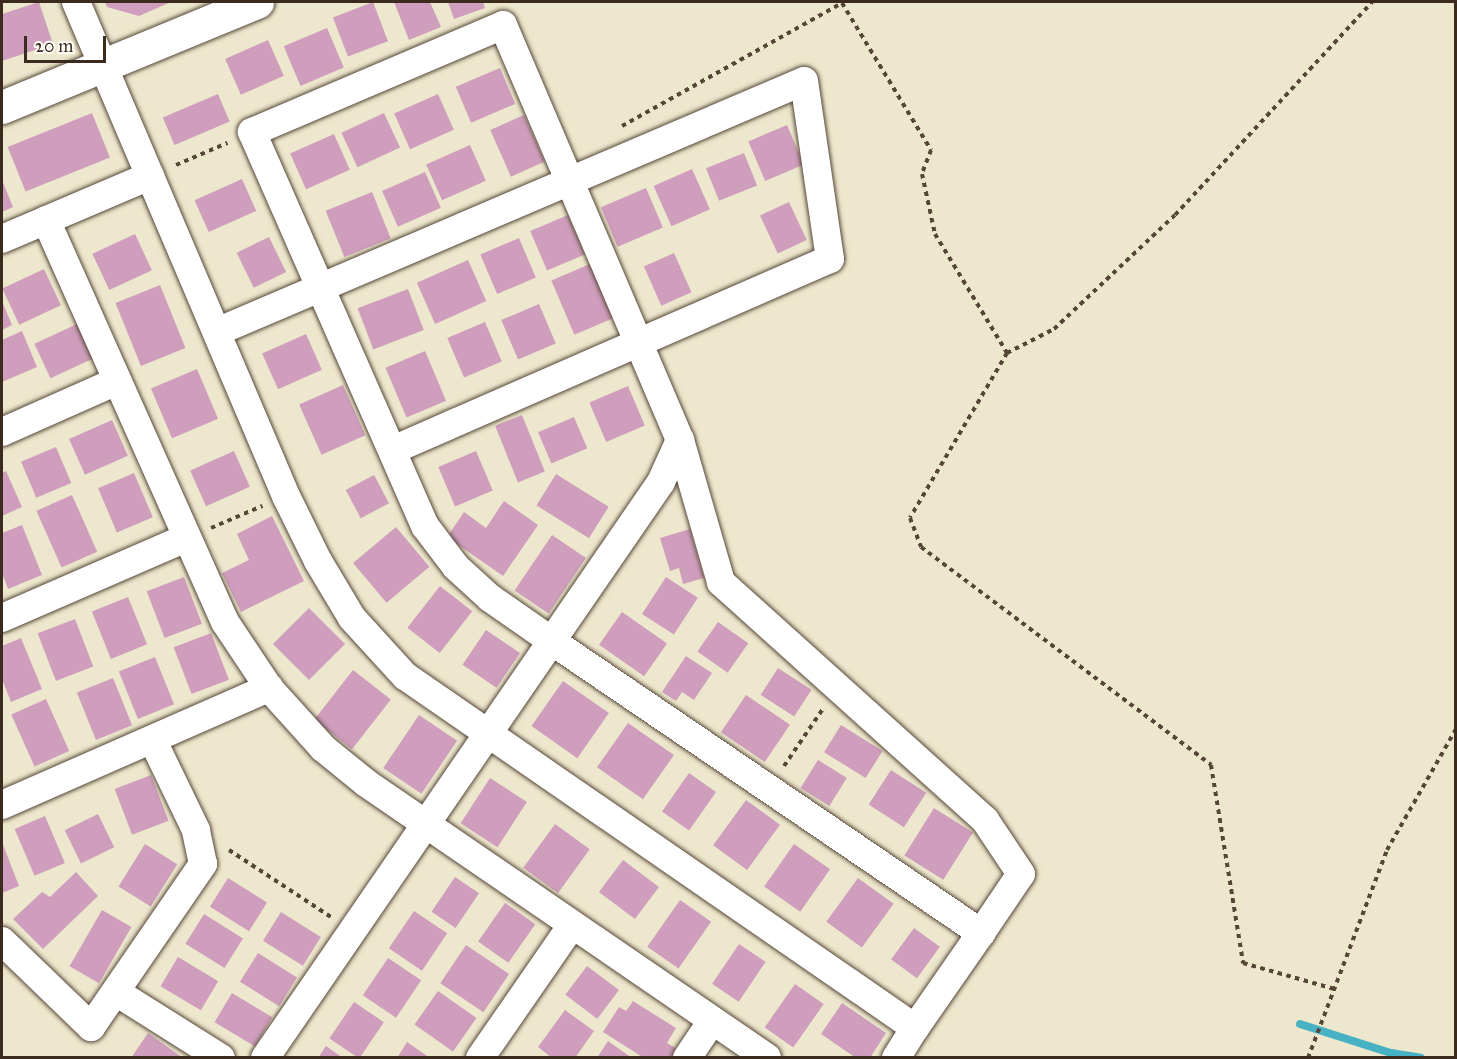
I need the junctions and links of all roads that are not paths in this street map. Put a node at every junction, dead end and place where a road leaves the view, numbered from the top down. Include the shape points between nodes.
1 (76, 2) edge
2 (257, 2) edge
3 (105, 66) junction
4 (2, 107) edge
5 (150, 177) junction
6 (572, 182) junction
7 (46, 220) junction
8 (2, 239) edge
9 (321, 288) junction
10 (219, 331) junction
11 (638, 343) junction
12 (117, 381) junction
13 (2, 432) edge
14 (680, 440) junction
15 (393, 450) junction
16 (186, 538) junction
17 (2, 618) edge
18 (553, 642) junction
19 (269, 688) junction
20 (489, 734) junction
21 (153, 741) junction
22 (2, 805) edge
23 (426, 824) junction
24 (572, 925) junction
25 (981, 933) junction
26 (2, 941) edge
27 (116, 992) junction
28 (712, 1021) junction
29 (915, 1028) junction
30 (221, 1058) edge
31 (265, 1058) edge
32 (480, 1058) edge
33 (687, 1058) edge
34 (767, 1058) edge
35 (896, 1058) edge

1 - 3 street
2 - 3 street
3 - 4 street
3 - 5 street
5 - 7 street
5 - 10 street
6 - 9 street
6 - 9 street via 503,25 252,132
6 - 11 street
6 - 11 street via 804,81 830,259
7 - 8 street
7 - 12 street
9 - 10 street
9 - 15 street
10 - 20 street via 286,496 352,618 405,676
11 - 14 street
11 - 15 street
12 - 13 street
12 - 16 street
14 - 18 street via 661,482
14 - 25 street via 721,582 985,820 1020,874
15 - 18 street via 425,526 456,567 490,598
16 - 17 street
16 - 19 street via 225,622
18 - 20 street
18 - 25 street
19 - 21 street
19 - 23 street via 324,748
20 - 23 street
20 - 29 street
21 - 22 street
21 - 27 street via 196,830 203,864
23 - 24 street
23 - 31 street
24 - 28 street
24 - 32 street
25 - 29 street
26 - 27 street via 92,1027
27 - 30 street
28 - 33 street
28 - 34 street
29 - 35 street

